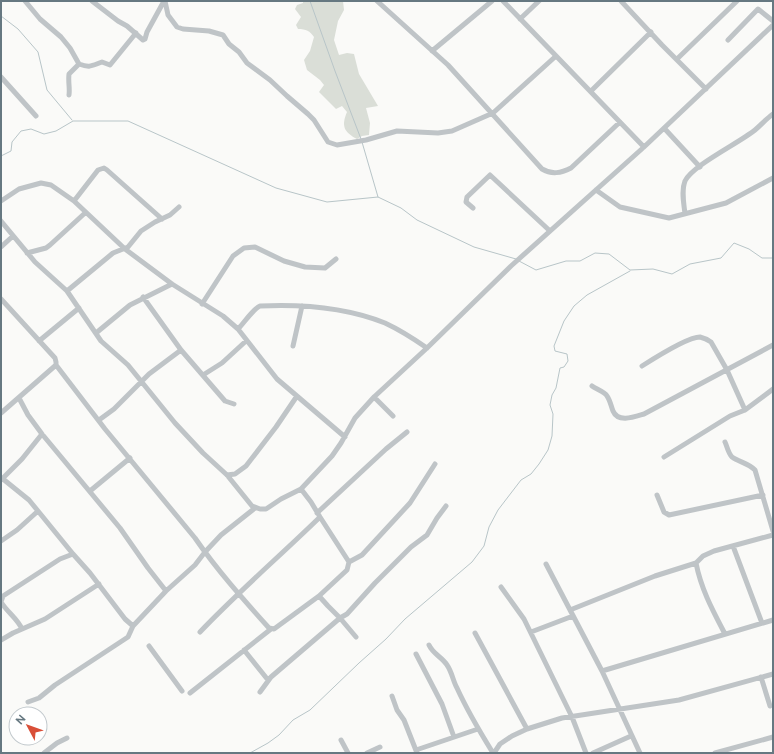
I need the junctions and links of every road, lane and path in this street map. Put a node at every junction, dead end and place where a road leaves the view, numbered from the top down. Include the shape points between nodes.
1 (25, 1) edge
2 (92, 1) edge
3 (164, 1) edge
4 (377, 1) edge
5 (492, 1) edge
6 (503, 1) edge
7 (539, 1) edge
8 (621, 1) edge
9 (737, 1) edge
10 (520, 19) junction
11 (773, 21) edge
12 (773, 25) edge
13 (650, 32) junction
14 (136, 33) junction
15 (728, 40) dead end
16 (432, 50) junction
17 (556, 56) junction
18 (677, 59) junction
19 (79, 64) junction
20 (1, 78) edge
21 (706, 89) junction
22 (591, 91) junction
23 (69, 96) dead end
24 (493, 113) junction
25 (773, 114) edge
26 (36, 116) dead end
27 (620, 122) junction
28 (664, 128) junction
29 (644, 147) junction
30 (700, 167) junction
31 (773, 178) edge
32 (596, 190) junction
33 (1, 201) edge
34 (74, 201) junction
35 (179, 207) dead end
36 (473, 208) dead end
37 (86, 213) junction
38 (685, 214) junction
39 (162, 219) junction
40 (1, 221) edge
41 (550, 231) junction
42 (13, 236) junction
43 (1, 247) edge
44 (125, 249) junction
45 (27, 253) junction
46 (336, 259) dead end
47 (172, 284) junction
48 (67, 291) junction
49 (143, 297) junction
50 (1, 299) edge
51 (202, 304) junction
52 (302, 306) junction
53 (78, 308) junction
54 (238, 329) junction
55 (96, 333) junction
56 (39, 341) junction
57 (246, 341) junction
58 (773, 345) edge
59 (293, 346) dead end
60 (427, 348) junction
61 (181, 350) junction
62 (56, 365) junction
63 (642, 366) dead end
64 (726, 370) junction
65 (203, 375) junction
66 (142, 382) junction
67 (592, 386) dead end
68 (773, 389) edge
69 (296, 396) junction
70 (374, 397) junction
71 (19, 398) junction
72 (234, 404) dead end
73 (745, 410) junction
74 (1, 412) edge
75 (393, 416) dead end
76 (98, 420) junction
77 (407, 432) dead end
78 (42, 434) junction
79 (345, 437) junction
80 (725, 442) dead end
81 (664, 457) dead end
82 (130, 458) junction
83 (435, 464) dead end
84 (227, 476) junction
85 (2, 479) edge
86 (301, 489) junction
87 (90, 491) junction
88 (657, 495) dead end
89 (763, 495) junction
90 (446, 506) dead end
91 (255, 508) junction
92 (38, 511) junction
93 (318, 515) junction
94 (773, 531) edge
95 (773, 534) edge
96 (1, 541) edge
97 (733, 546) junction
98 (205, 552) junction
99 (73, 554) junction
100 (349, 562) junction
101 (696, 563) junction
102 (546, 564) dead end
103 (99, 584) junction
104 (500, 587) dead end
105 (166, 591) junction
106 (238, 593) junction
107 (319, 596) junction
108 (2, 604) edge
109 (570, 610) junction
110 (573, 616) junction
111 (340, 618) junction
112 (773, 620) edge
113 (762, 623) junction
114 (133, 626) junction
115 (271, 629) junction
116 (22, 630) junction
117 (200, 632) dead end
118 (531, 632) junction
119 (475, 633) dead end
120 (725, 634) junction
121 (356, 637) dead end
122 (1, 640) edge
123 (429, 644) dead end
124 (149, 646) dead end
125 (244, 650) junction
126 (416, 654) dead end
127 (602, 670) junction
128 (773, 674) edge
129 (761, 677) junction
130 (268, 680) junction
131 (182, 691) dead end
132 (260, 692) dead end
133 (190, 693) dead end
134 (392, 696) dead end
135 (28, 702) dead end
136 (770, 706) dead end
137 (620, 710) junction
138 (572, 717) junction
139 (478, 729) junction
140 (527, 729) junction
141 (631, 736) junction
142 (773, 736) edge
143 (454, 737) junction
144 (67, 738) dead end
145 (341, 740) dead end
146 (380, 746) dead end
147 (416, 752) edge
148 (44, 753) edge
149 (348, 753) edge
150 (367, 753) edge
151 (493, 753) edge
152 (586, 753) edge
153 (593, 753) edge
154 (640, 753) edge
155 (715, 753) edge

1 - 19 street via 40,20 62,37
2 - 14 street
3 - 14 street via 145,39
3 - 24 street via 168,15 176,27 223,35 247,63 311,116 332,144 366,140 401,130 415,133 452,131
4 - 16 street
5 - 16 street
6 - 10 street
7 - 10 street
8 - 13 street
9 - 18 street
10 - 17 street
11 - 15 street via 758,9
12 - 21 street
13 - 18 street
13 - 22 street
14 - 19 street via 109,65 102,62 89,67
16 - 24 street
17 - 22 street
17 - 24 street
18 - 21 street
19 - 23 street via 69,74
20 - 26 street
21 - 28 street
22 - 27 street
24 - 27 street via 542,169 548,172 564,172 571,168
25 - 30 street via 755,130
27 - 29 street
28 - 29 street
28 - 30 street
29 - 32 street
30 - 38 street via 684,184
31 - 38 street via 726,203
32 - 38 street via 620,207 669,218
32 - 41 street
33 - 34 street via 20,189 41,183 51,185
34 - 37 street
34 - 39 street via 98,170 104,168
35 - 39 street via 170,216
36 - 41 street via 466,202 467,197 490,175
37 - 44 street
37 - 45 street via 46,248
39 - 44 street via 141,231
40 - 42 street
41 - 60 street
42 - 43 street
42 - 45 street
44 - 47 street
44 - 48 street via 113,253
45 - 48 street
46 - 51 street via 327,268 305,267 284,261 255,247 244,248 233,256
47 - 49 street
47 - 51 street
48 - 53 street
49 - 55 street
49 - 61 street
50 - 56 street
51 - 54 street via 223,316
52 - 54 street via 260,306
52 - 59 street
52 - 60 street via 344,311 384,323
53 - 55 street
53 - 56 street
54 - 57 street
55 - 66 street
56 - 62 street via 54,358
57 - 65 street via 222,363
57 - 69 street via 276,379
58 - 64 street
60 - 70 street
61 - 65 street
61 - 66 street
62 - 71 street
62 - 76 street
63 - 64 street via 677,346 701,337 711,342
64 - 67 street via 644,414 622,418 614,413 606,394
64 - 73 street
65 - 72 street via 225,402
66 - 76 street via 114,410
66 - 84 street via 194,444
68 - 73 street
69 - 79 street
69 - 84 street via 246,466
70 - 75 street
70 - 79 street via 355,418
71 - 74 street
71 - 78 street
73 - 81 street via 730,416
76 - 82 street
77 - 93 street
78 - 85 street
78 - 87 street
79 - 86 street
80 - 89 street via 732,457 755,470
82 - 87 street
82 - 98 street
83 - 100 street via 410,503 362,555
84 - 91 street
85 - 92 street via 29,500
86 - 91 street via 266,509
86 - 93 street
87 - 105 street
88 - 89 street via 664,512 669,515
89 - 94 street
90 - 111 street via 427,535 411,547 347,614
91 - 98 street via 221,535
92 - 96 street
92 - 99 street
93 - 100 street
93 - 106 street via 279,557
95 - 97 street
97 - 101 street via 708,553
97 - 113 street
98 - 105 street via 195,565
98 - 106 street
99 - 103 street
99 - 108 street via 60,559 5,594
100 - 107 street via 347,570
101 - 109 street via 655,576
101 - 120 street via 703,590
102 - 109 street
103 - 114 street
103 - 116 street via 45,619
104 - 118 street
105 - 114 street
106 - 115 street
106 - 117 street
107 - 111 street
107 - 115 street
108 - 116 street
109 - 110 street
110 - 118 street
110 - 127 street
111 - 121 street
111 - 130 street
112 - 113 street
113 - 120 street
114 - 135 street via 128,636 39,698
115 - 125 street
116 - 122 street
118 - 138 street
119 - 140 street
120 - 127 street
123 - 139 street via 432,651 447,665
124 - 131 street
125 - 130 street
125 - 133 street
126 - 143 street via 442,704
127 - 137 street
128 - 129 street
129 - 136 street
129 - 137 street via 705,694
130 - 132 street
134 - 147 street
137 - 138 street
137 - 141 street
138 - 140 street
138 - 152 street
139 - 143 street
139 - 151 street
140 - 151 street via 505,740
141 - 153 street
141 - 154 street
142 - 155 street
143 - 147 street
144 - 148 street
145 - 149 street
146 - 150 street

